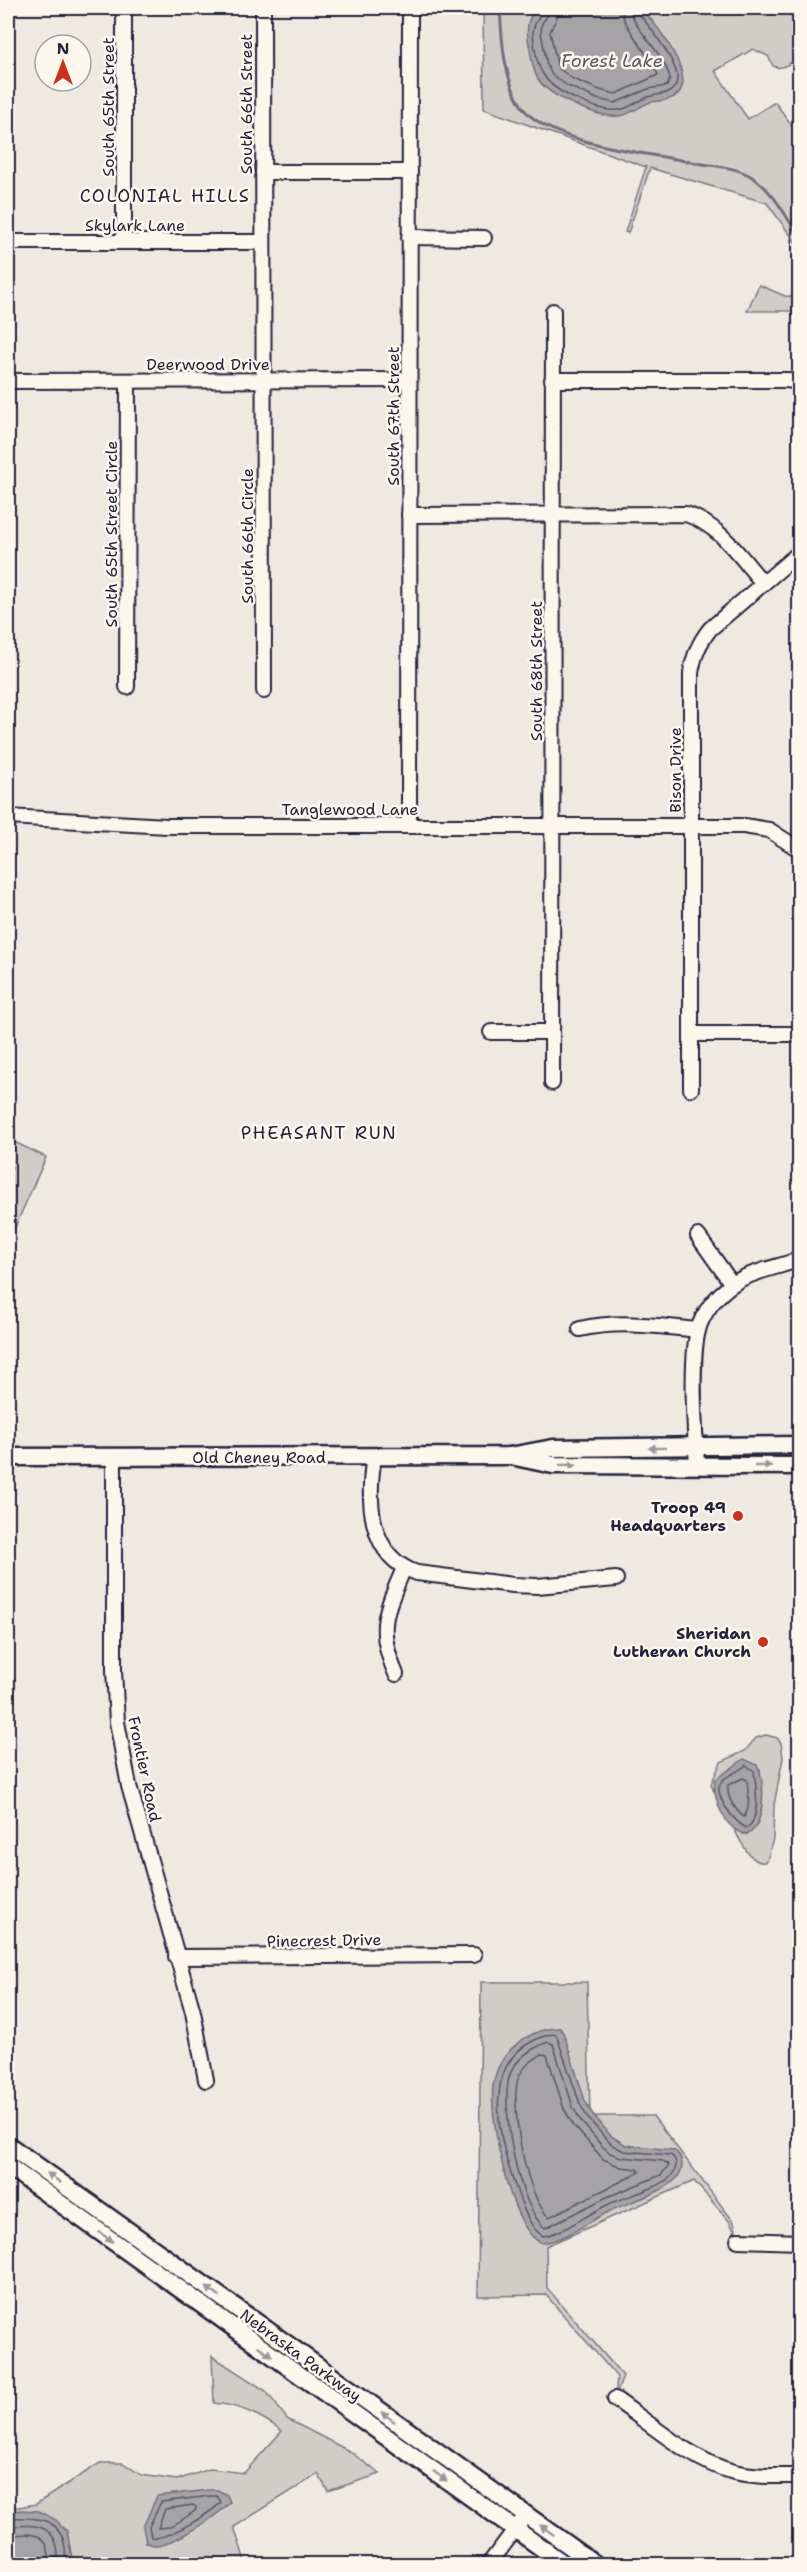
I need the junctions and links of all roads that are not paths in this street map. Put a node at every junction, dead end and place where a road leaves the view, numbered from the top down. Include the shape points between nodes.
1 (124, 8) edge
2 (263, 8) edge
3 (410, 8) edge
4 (263, 172) junction
5 (410, 172) junction
6 (410, 237) junction
7 (484, 238) dead end
8 (8, 242) edge
9 (124, 242) junction
10 (262, 242) junction
11 (553, 311) dead end
12 (552, 380) junction
13 (8, 381) edge
14 (128, 381) junction
15 (264, 381) junction
16 (409, 381) junction
17 (800, 382) edge
18 (552, 513) junction
19 (409, 515) junction
20 (800, 552) edge
21 (763, 583) junction
22 (127, 687) dead end
23 (264, 691) dead end
24 (8, 817) edge
25 (409, 825) junction
26 (553, 825) junction
27 (692, 826) junction
28 (800, 850) edge
29 (491, 1032) dead end
30 (552, 1032) junction
31 (692, 1034) junction
32 (800, 1034) edge
33 (552, 1083) dead end
34 (691, 1089) dead end
35 (698, 1236) dead end
36 (800, 1259) edge
37 (732, 1284) junction
38 (580, 1329) dead end
39 (698, 1330) junction
40 (800, 1445) edge
41 (696, 1447) junction
42 (374, 1456) junction
43 (510, 1456) junction
44 (8, 1457) edge
45 (114, 1457) junction
46 (697, 1466) junction
47 (800, 1466) edge
48 (404, 1568) junction
49 (616, 1579) dead end
50 (396, 1674) dead end
51 (474, 1955) dead end
52 (176, 1957) junction
53 (206, 2080) dead end
54 (8, 2145) edge
55 (8, 2166) edge
56 (738, 2240) dead end
57 (800, 2242) edge
58 (615, 2399) dead end
59 (800, 2476) edge
60 (525, 2515) junction
61 (515, 2530) junction
62 (489, 2565) edge
63 (564, 2565) edge
64 (595, 2565) edge

1 - 9 street, South 65th Street
2 - 4 street, South 66th Street
3 - 5 street, South 67th Street
4 - 5 street
4 - 10 street, South 66th Street
5 - 6 street, South 67th Street
6 - 7 street
6 - 16 street, South 67th Street
8 - 9 street, Skylark Lane
9 - 10 street, Skylark Lane
10 - 15 street, South 66th Street
11 - 12 street, South 68th Street
12 - 17 street
12 - 18 street, South 68th Street
13 - 14 street, Deerwood Drive
14 - 15 street, Deerwood Drive
14 - 22 street, South 65th Street Circle
15 - 16 street, Deerwood Drive
15 - 23 street, South 66th Circle
16 - 19 street, South 67th Street
18 - 19 street
18 - 21 street via 686,513 718,531
18 - 26 street, South 68th Street
19 - 25 street, South 67th Street
20 - 21 street, Bison Drive
21 - 27 street, Bison Drive via 710,629 693,658
24 - 25 street, Tanglewood Lane via 167,826
25 - 26 street, Tanglewood Lane
26 - 27 street, Tanglewood Lane
26 - 30 street, South 68th Street
27 - 28 street, Tanglewood Lane via 755,826 769,830
27 - 31 street, Bison Drive
29 - 30 street
30 - 33 street, South 68th Street
31 - 32 street
31 - 34 street, Bison Drive
35 - 37 street
36 - 37 street
37 - 39 street via 707,1309
38 - 39 street via 623,1324
39 - 41 street
40 - 41 main road, Old Cheney Road
41 -> 43 main road, Old Cheney Road via 543,1449
41 - 46 street
42 - 43 main road, Old Cheney Road
42 - 45 main road, Old Cheney Road
42 - 48 street via 376,1533 387,1554
43 -> 46 main road, Old Cheney Road via 553,1464
44 - 45 main road, Old Cheney Road
45 - 52 street, Frontier Road via 117,1722 129,1786
46 -> 47 main road, Old Cheney Road
48 - 49 street via 513,1585
48 - 50 street via 383,1628 386,1651
51 - 52 street, Pinecrest Drive
52 - 53 street, Frontier Road via 193,2012
60 -> 54 main road, Nebraska Parkway
55 -> 61 main road, Nebraska Parkway
56 - 57 street
58 - 59 street via 716,2466 753,2475
60 - 61 street
64 -> 60 main road, Nebraska Parkway
61 - 62 street
61 - 63 main road, Nebraska Parkway

